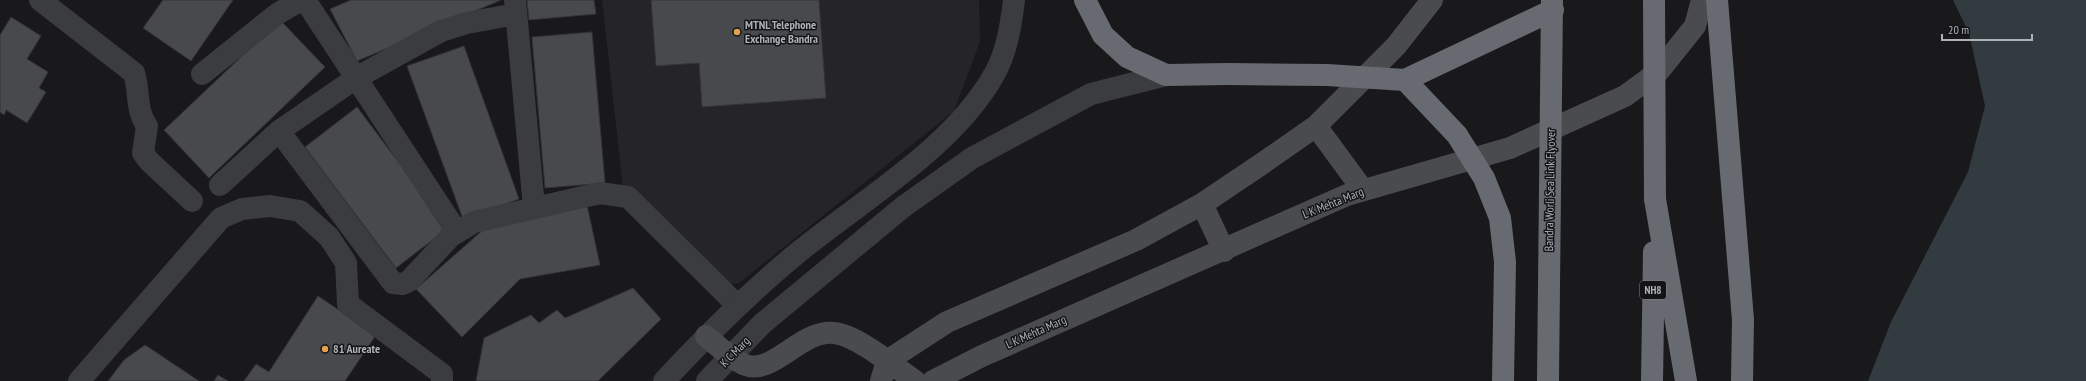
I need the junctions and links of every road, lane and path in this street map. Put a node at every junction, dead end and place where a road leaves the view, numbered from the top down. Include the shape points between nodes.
1 (40, 0) edge
2 (301, 0) edge
3 (306, 0) edge
4 (1014, 0) edge
5 (1086, 0) edge
6 (1432, 0) edge
7 (1654, 0) edge
8 (1702, 0) edge
9 (1717, 0) edge
10 (1552, 5) edge
11 (516, 7) edge
12 (202, 74) dead end
13 (1166, 75) junction
14 (356, 78) junction
15 (1405, 80) junction
16 (1316, 126) junction
17 (278, 131) junction
18 (220, 185) dead end
19 (1363, 190) junction
20 (1655, 199) junction
21 (192, 201) dead end
22 (1202, 204) junction
23 (534, 208) junction
24 (457, 232) junction
25 (1224, 251) junction
26 (737, 305) junction
27 (706, 336) junction
28 (731, 356) junction
29 (884, 371) edge
30 (79, 381) edge
31 (442, 381) edge
32 (664, 381) edge
33 (707, 381) edge
34 (915, 381) edge
35 (933, 381) edge
36 (1503, 381) edge
37 (1548, 381) edge
38 (1652, 381) edge
39 (1686, 381) edge
40 (1742, 381) edge

1 - 21 street via 134,73 137,82 137,102 146,126 143,153
2 - 12 street via 277,14
3 - 14 street
4 - 26 street via 1010,29 995,72 965,115 919,160 796,254
5 - 13 highway via 1103,35 1127,57
6 - 16 main road via 1396,46
7 - 20 highway, bridge
8 - 19 main road, L K Mehta Marg via 1695,26 1660,71 1625,96 1510,148
9 - 40 highway via 1743,320
10 - 15 highway
10 - 37 highway, Bandra Worli Sea Link Flyover, bridge
11 - 14 street via 441,31
11 - 23 street
13 - 15 highway, bridge via 1327,75
13 - 28 street, K C Marg via 1091,94 972,158 903,207 763,323
14 - 17 street
14 - 24 street
15 - 36 highway, bridge via 1457,135 1484,178 1500,218 1505,262
16 - 19 main road
16 - 22 main road
17 - 18 street
17 - 24 street via 393,282 403,284 409,281
19 - 25 main road, L K Mehta Marg
20 - 38 highway, NH8
20 - 39 highway
22 - 25 main road
22 - 29 main road via 1136,240 946,322
23 - 24 street via 474,222
23 - 26 street via 600,193 628,197
25 - 35 main road, L K Mehta Marg via 990,353
26 - 27 street
27 - 28 main road
27 - 32 street
28 - 29 main road via 743,364 762,366 819,333 834,333 858,342
28 - 33 street, K C Marg
29 - 34 main road
30 - 31 street via 222,218 242,208 270,206 300,211 329,237 346,263 348,304 442,374

